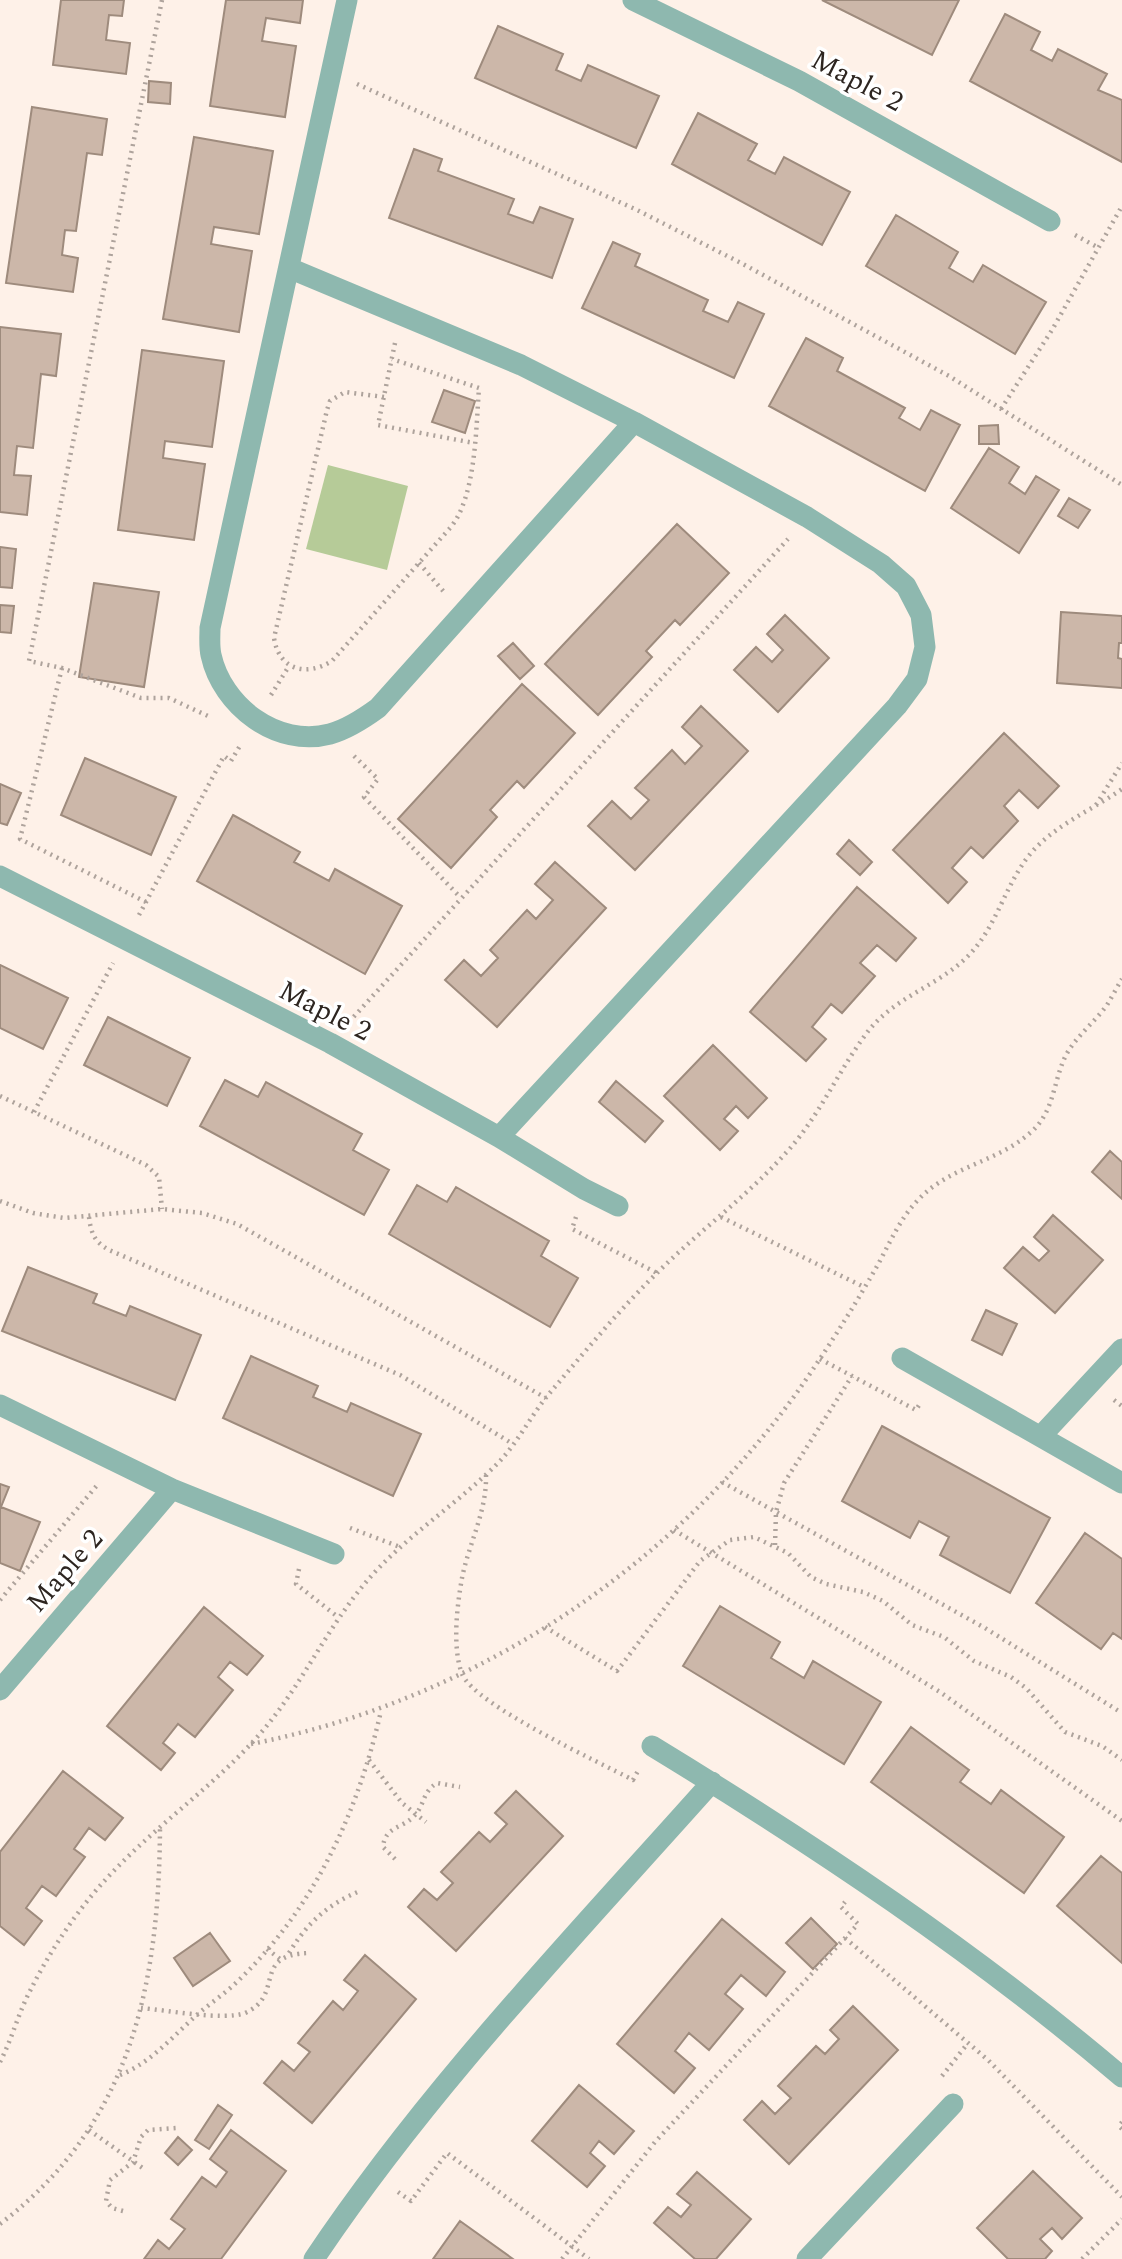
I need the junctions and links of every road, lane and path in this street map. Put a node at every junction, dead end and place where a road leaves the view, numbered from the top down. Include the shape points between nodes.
1 (162, 0) edge
2 (347, 0) edge
3 (633, 0) edge
4 (331, 72) junction
5 (1122, 206) edge
6 (1050, 221) dead end
7 (289, 268) junction
8 (401, 313) junction
9 (392, 359) junction
10 (384, 397) junction
11 (1002, 409) junction
12 (634, 422) junction
13 (474, 443) junction
14 (1122, 485) edge
15 (807, 517) junction
16 (419, 563) junction
17 (462, 614) junction
18 (289, 666) junction
19 (62, 668) junction
20 (214, 719) dead end
21 (256, 720) junction
22 (330, 734) junction
23 (1122, 763) edge
24 (1122, 789) edge
25 (1094, 809) junction
26 (0, 877) edge
27 (460, 897) junction
28 (146, 902) junction
29 (125, 941) junction
30 (1122, 979) edge
31 (330, 1043) junction
32 (0, 1096) edge
33 (34, 1112) junction
34 (499, 1137) junction
35 (584, 1189) junction
36 (0, 1201) edge
37 (618, 1206) dead end
38 (162, 1209) junction
39 (89, 1217) junction
40 (721, 1217) junction
41 (657, 1273) junction
42 (864, 1287) junction
43 (1122, 1349) edge
44 (902, 1358) dead end
45 (820, 1359) junction
46 (852, 1376) junction
47 (936, 1377) junction
48 (546, 1398) junction
49 (0, 1405) edge
50 (1042, 1435) junction
51 (513, 1444) junction
52 (486, 1474) junction
53 (103, 1478) dead end
54 (722, 1482) junction
55 (1122, 1483) edge
56 (172, 1489) junction
57 (776, 1512) junction
58 (674, 1530) junction
59 (305, 1544) junction
60 (775, 1545) junction
61 (710, 1552) junction
62 (334, 1554) dead end
63 (0, 1600) edge
64 (338, 1617) junction
65 (545, 1627) junction
66 (463, 1674) junction
67 (0, 1690) edge
68 (381, 1710) junction
69 (1122, 1713) edge
70 (250, 1744) junction
71 (652, 1746) joint
72 (369, 1760) junction
73 (1122, 1760) edge
74 (712, 1782) junction
75 (460, 1787) dead end
76 (416, 1814) junction
77 (1122, 1821) edge
78 (426, 1822) dead end
79 (160, 1828) junction
80 (395, 1860) dead end
81 (864, 1881) junction
82 (360, 1891) dead end
83 (845, 1938) junction
84 (267, 1949) junction
85 (289, 1953) junction
86 (310, 1953) dead end
87 (280, 1959) junction
88 (141, 2008) junction
89 (199, 2013) junction
90 (0, 2062) edge
91 (120, 2075) junction
92 (1122, 2077) edge
93 (953, 2104) dead end
94 (1122, 2122) edge
95 (177, 2128) dead end
96 (1122, 2129) edge
97 (89, 2130) junction
98 (133, 2162) junction
99 (144, 2169) dead end
100 (375, 2174) junction
101 (1122, 2197) edge
102 (122, 2211) dead end
103 (1122, 2218) edge
104 (0, 2224) edge
105 (572, 2246) junction
106 (314, 2259) edge
107 (562, 2259) edge
108 (589, 2259) edge
109 (807, 2259) edge
110 (1082, 2259) edge

1 - 19 path via 29,661
2 - 4 street
3 - 6 street, Maple 2 via 811,88
4 - 7 street
4 - 11 path via 635,209 950,376
5 - 11 path
7 - 8 street
7 - 21 street via 209,628 211,654 220,679 234,701
8 - 9 path
8 - 12 street via 521,365
9 - 10 path
9 - 13 path via 479,388
10 - 13 path via 378,425
10 - 18 path via 345,392 330,401 274,638
11 - 14 path
12 - 15 street
12 - 17 street
13 - 16 path via 457,520
15 - 27 path
15 - 34 street via 881,564 906,586 923,625 925,647 917,679
16 - 17 path
16 - 18 path via 332,661 303,671
17 - 22 street via 378,708
18 - 21 path
19 - 20 path via 141,698 169,698
19 - 28 path via 20,839
21 - 22 street via 277,732
21 - 28 path via 231,761 224,756
22 - 27 path via 378,779 363,797
23 - 25 path
24 - 25 path
25 - 40 path via 1061,826 1032,852 971,953 940,980 918,989 880,1017 786,1154
26 - 29 street, Maple 2
27 - 31 path
28 - 29 path
29 - 31 street, Maple 2
29 - 33 path
30 - 42 path via 1066,1056 1053,1097 1034,1130 1002,1153 959,1169 926,1192 900,1223
31 - 34 street, Maple 2
32 - 33 path
33 - 38 path via 146,1166 159,1177
34 - 35 street, Maple 2
35 - 37 street, Maple 2
35 - 41 path via 572,1228
36 - 39 path via 33,1213
38 - 39 path
38 - 48 path via 202,1213 237,1224
39 - 51 path via 90,1231 109,1250 400,1375
40 - 41 path
40 - 42 path
41 - 48 path
42 - 45 path
43 - 50 street
44 - 47 street
45 - 46 path
45 - 54 path
46 - 47 path via 916,1410
46 - 57 path via 784,1483
47 - 50 street
48 - 51 path
49 - 56 street
50 - 55 street
51 - 52 path
52 - 64 path via 373,1574
52 - 66 path via 484,1504 462,1580 458,1643
53 - 63 path
54 - 57 path
54 - 58 path
56 - 59 street
56 - 67 street, Maple 2
57 - 60 path
57 - 69 path via 985,1628
58 - 61 path
58 - 65 path via 603,1589
59 - 62 street
59 - 64 path via 296,1584
60 - 61 path via 754,1537 730,1540
60 - 73 path via 811,1577 883,1601 912,1625 944,1637 974,1661 1011,1677 1065,1731
61 - 65 path via 686,1577 617,1671
61 - 77 path via 940,1692
64 - 70 path via 302,1678
65 - 66 path
66 - 68 path
66 - 71 path via 477,1693 498,1707 633,1780
68 - 70 path via 303,1734
68 - 72 path
70 - 79 path
71 - 74 street
72 - 76 path via 384,1783
72 - 84 path via 331,1856 305,1900
74 - 81 street
74 - 100 street via 479,2044
75 - 76 path via 437,1783 428,1788
76 - 78 path
76 - 80 path via 384,1838 383,1847
79 - 88 path via 159,1900
79 - 90 path via 107,1878 65,1933 29,1993
81 - 83 path via 841,1907 858,1924
81 - 92 street via 1049,2016
82 - 85 path via 326,1909
83 - 101 path via 988,2060
83 - 105 path via 655,2143
84 - 87 path
84 - 89 path
85 - 86 path
85 - 87 path
87 - 89 path via 272,1969 266,1994 247,2012 234,2016
88 - 89 path
88 - 91 path
89 - 91 path via 148,2059
91 - 97 path
93 - 109 street
94 - 96 path
95 - 98 path via 148,2130
97 - 98 path
97 - 104 path via 61,2169
98 - 99 path
98 - 102 path via 110,2180 106,2190 106,2201
100 - 105 path via 411,2202 447,2153
100 - 106 street
103 - 110 path
105 - 107 path
105 - 108 path

